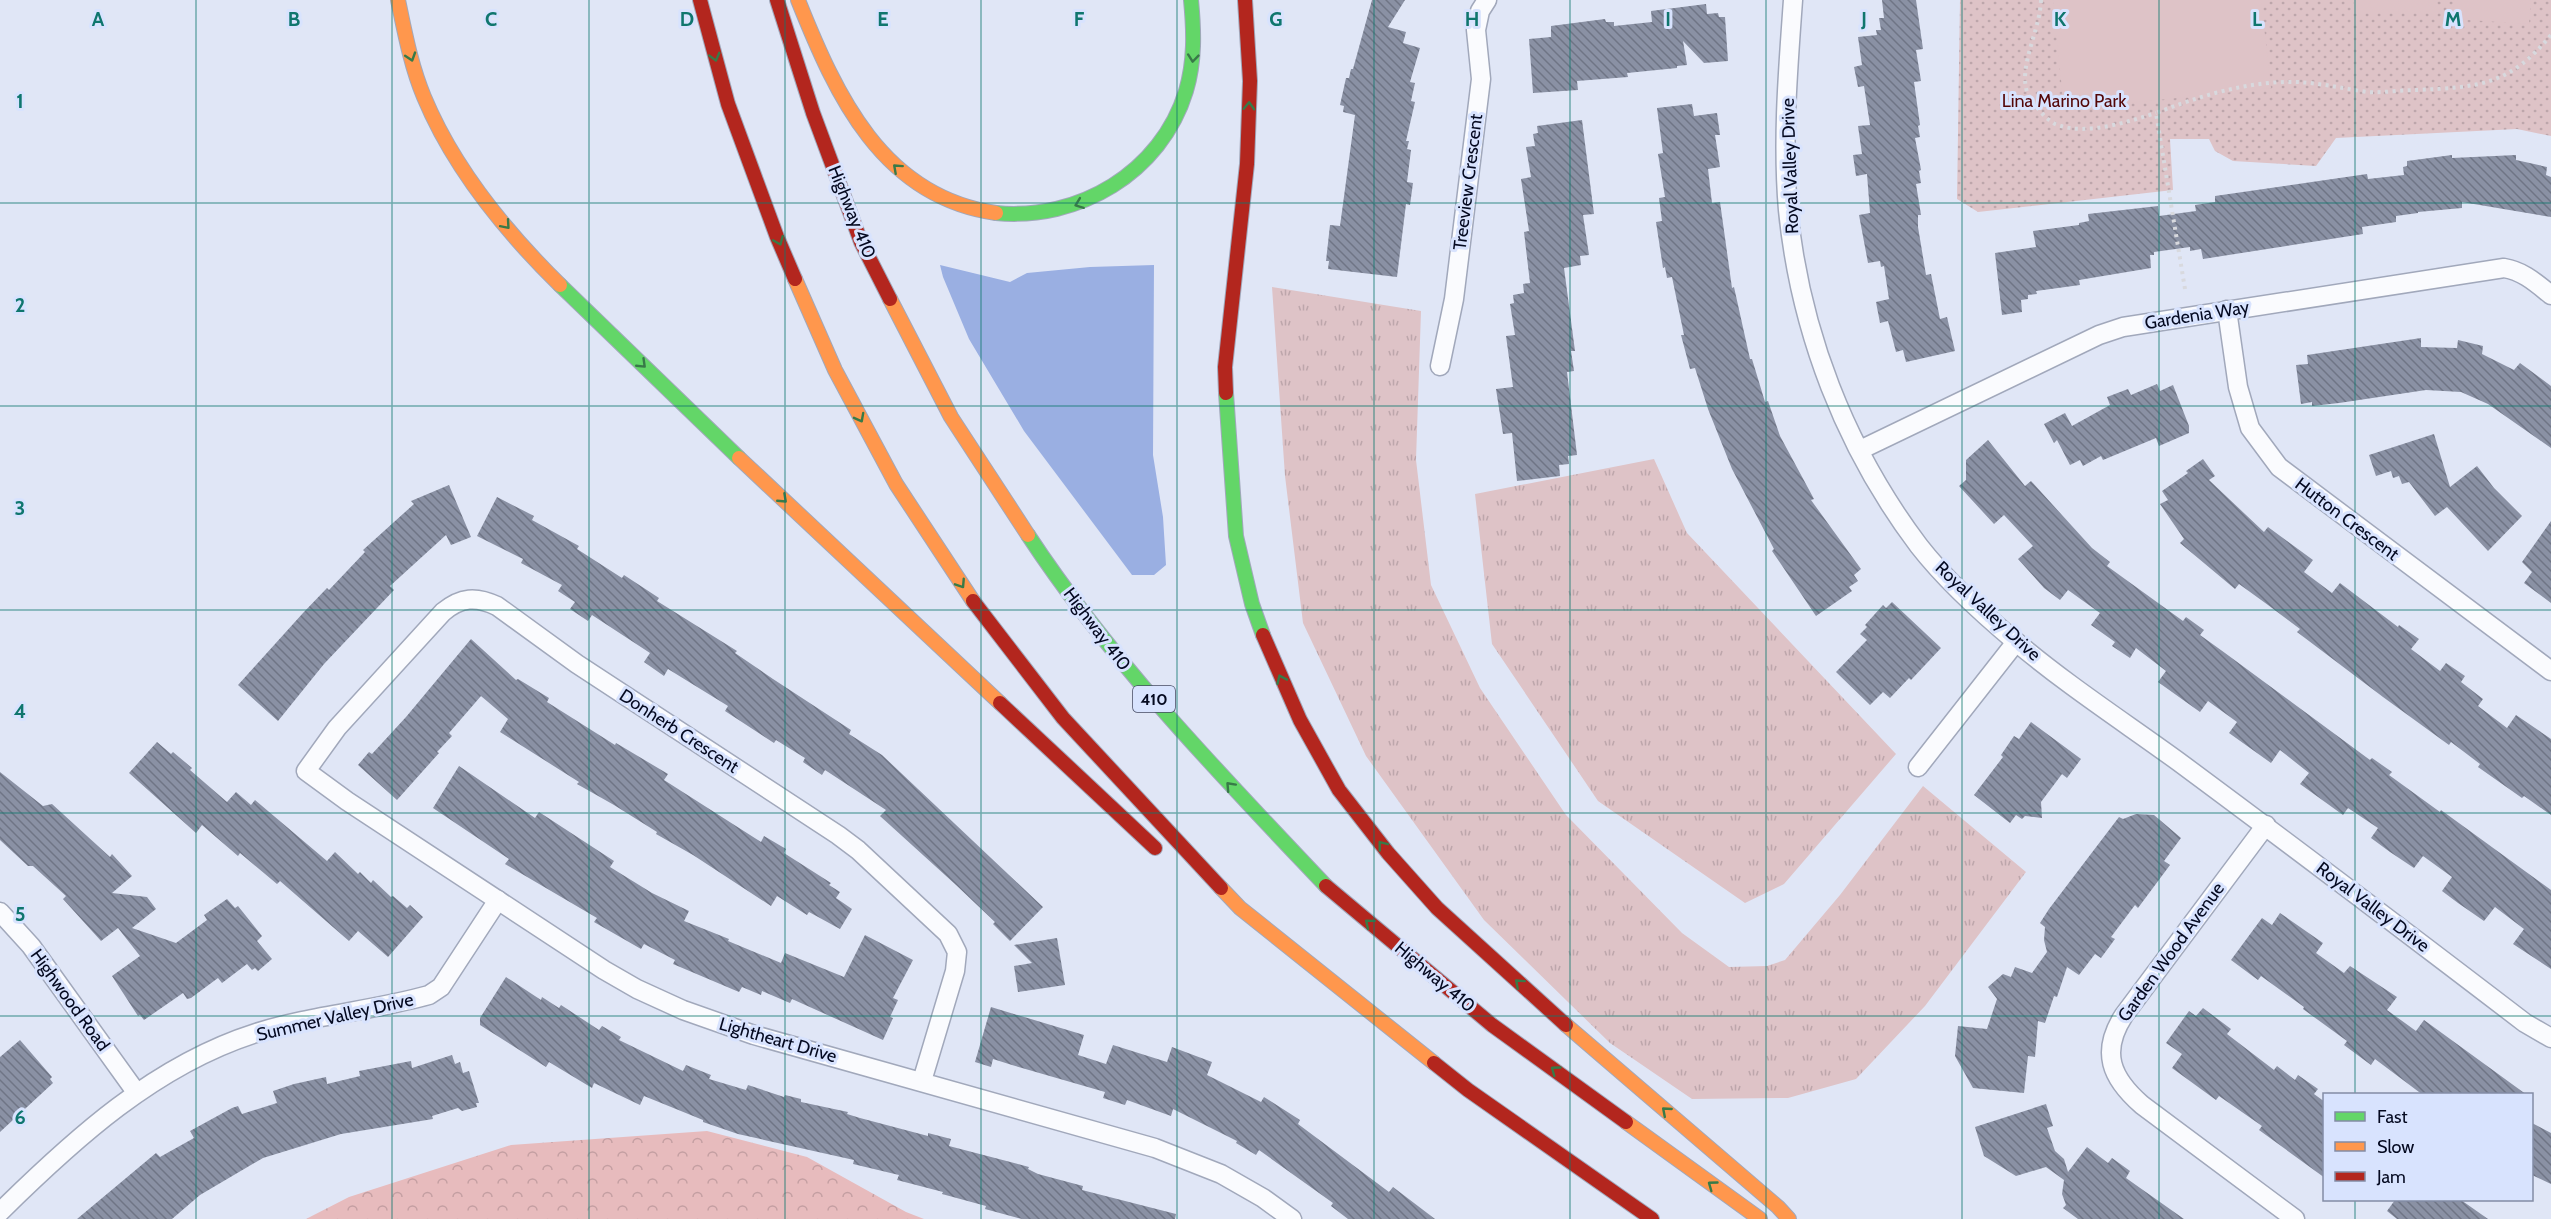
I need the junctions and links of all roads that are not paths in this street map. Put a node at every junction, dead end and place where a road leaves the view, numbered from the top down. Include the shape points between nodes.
1 (398, 0) edge
2 (700, 0) edge
3 (777, 0) edge
4 (798, 0) edge
5 (1191, 0) edge
6 (1245, 0) edge
7 (1487, 0) edge
8 (1793, 0) edge
9 (2551, 295) edge
10 (2227, 310) junction
11 (1440, 366) dead end
12 (1860, 450) junction
13 (2016, 642) junction
14 (2551, 671) edge
15 (1918, 767) dead end
16 (306, 771) joint
17 (2266, 825) junction
18 (1164, 856) dead end
19 (1200, 886) dead end
20 (498, 900) junction
21 (1240, 908) junction
22 (0, 912) edge
23 (2551, 1038) edge
24 (922, 1081) junction
25 (136, 1092) junction
26 (0, 1212) edge
27 (1292, 1219) edge
28 (1652, 1219) edge
29 (1760, 1219) edge
30 (1789, 1219) edge
31 (2295, 1219) edge

1 -> 18 highway via 424,97 447,145 473,187 543,268 720,440
2 -> 21 highway via 728,104 777,237 835,370 896,484 982,617 1063,718
29 -> 3 highway, Highway 410 / 410 via 1492,1025 1334,894 1227,782 1131,673 1040,553 951,417 861,242
5 -> 4 highway via 1194,58 1173,122 1157,148 1138,168 1094,198 1063,210 1023,216 987,213 945,200 899,170 877,148 837,92
30 -> 6 highway via 1437,908 1339,790 1300,720 1265,642 1236,536 1226,367 1247,164 1250,81
7 - 11 street, Treeview Crescent via 1476,30 1481,79 1454,299
8 - 12 street, Royal Valley Drive via 1786,137 1794,253 1816,349 1842,417
9 - 10 street, Gardenia Way via 2527,276 2504,268
10 - 12 street, Gardenia Way via 2123,327 2099,335
10 - 14 street, Hutton Crescent via 2238,387 2250,428 2279,467
12 - 13 street, Royal Valley Drive via 1920,547
13 - 15 street
13 - 17 street, Royal Valley Drive
16 - 20 street, Lightheart Drive
16 - 24 street, Donherb Crescent via 337,728 443,612 465,598 482,599 497,606 577,664 845,840 948,934 957,951 955,971
17 - 23 street, Royal Valley Drive via 2525,1023
17 - 31 street, Garden Wood Avenue via 2124,1015 2115,1029 2111,1060 2114,1073 2142,1105
19 - 21 highway
20 - 24 street, Lightheart Drive via 603,970 683,1010 754,1035
20 - 25 street, Summer Valley Drive via 441,987 429,995 253,1034
21 - 28 highway via 1468,1090
22 - 25 street, Highwood Road via 31,946
24 - 27 street, Lightheart Drive via 1173,1155 1221,1174
25 - 26 street, Summer Valley Drive

